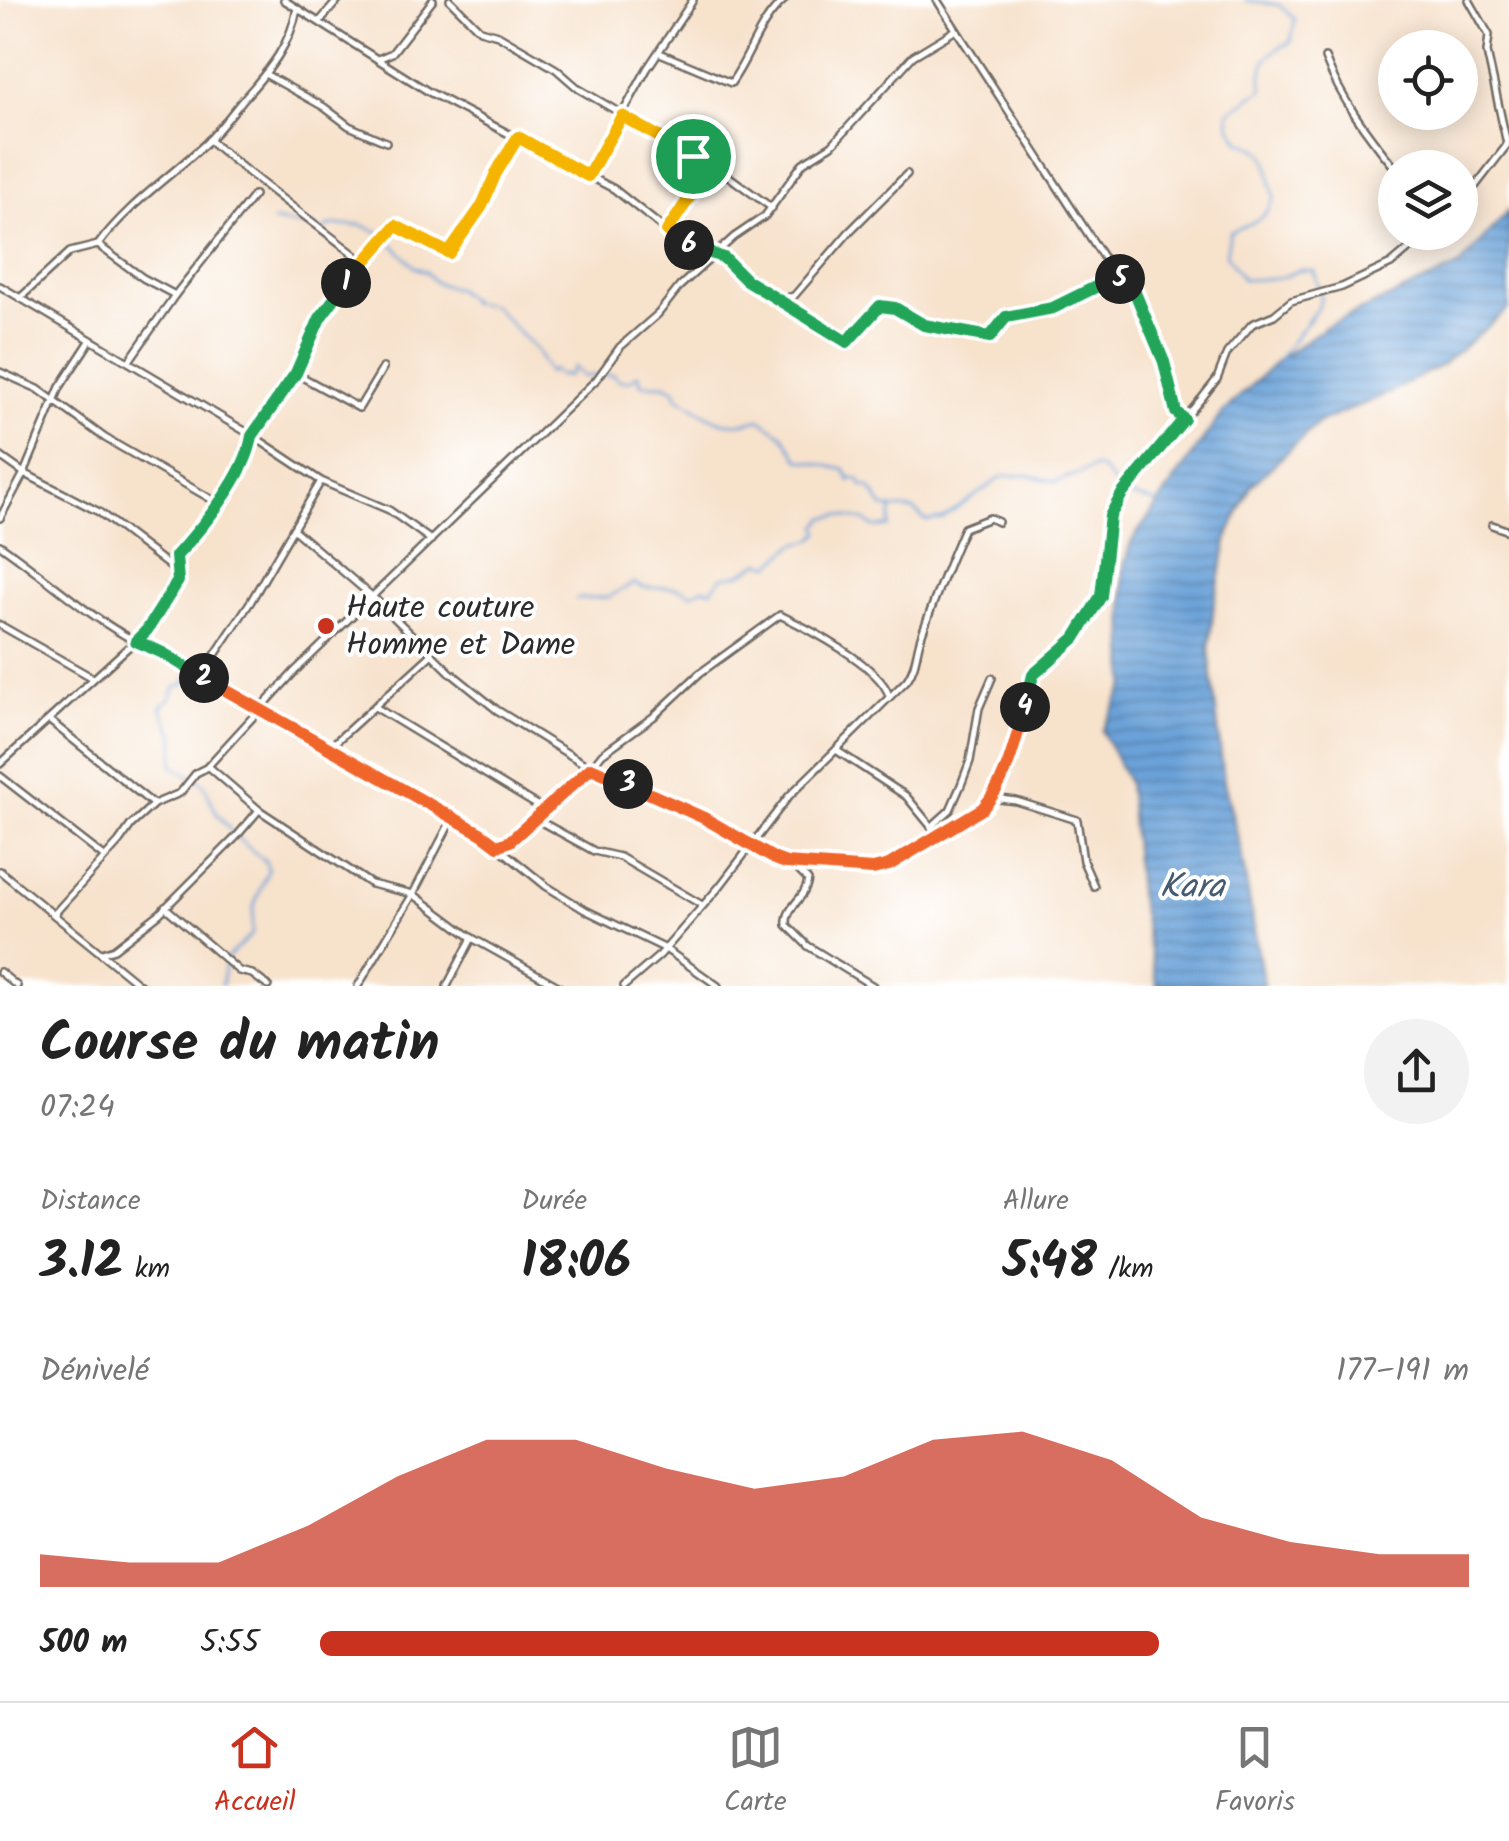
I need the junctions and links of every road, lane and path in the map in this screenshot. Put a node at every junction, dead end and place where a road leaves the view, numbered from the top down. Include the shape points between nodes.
1 (284, 0) edge
2 (338, 0) edge
3 (433, 0) edge
4 (450, 0) edge
5 (784, 0) edge
6 (938, 0) edge
7 (1469, 0) edge
8 (690, 1) edge
9 (297, 8) junction
10 (320, 21) junction
11 (956, 30) junction
12 (658, 53) junction
13 (378, 58) junction
14 (1325, 58) dead end
15 (265, 74) junction
16 (622, 116) junction
17 (518, 137) junction
18 (209, 140) junction
19 (386, 142) dead end
20 (1508, 144) edge
21 (1382, 150) edge
22 (708, 170) junction
23 (907, 174) dead end
24 (588, 176) junction
25 (1478, 183) edge
26 (254, 195) dead end
27 (772, 208) junction
28 (667, 231) junction
29 (98, 245) junction
30 (1408, 250) edge
31 (713, 255) junction
32 (364, 262) junction
33 (1116, 277) junction
34 (0, 286) edge
35 (175, 295) junction
36 (20, 298) junction
37 (781, 299) junction
38 (90, 340) junction
39 (128, 361) junction
40 (383, 368) dead end
41 (0, 372) edge
42 (296, 373) junction
43 (54, 400) junction
44 (1184, 419) junction
45 (252, 436) junction
46 (0, 456) edge
47 (24, 474) junction
48 (320, 481) junction
49 (218, 502) junction
50 (0, 518) edge
51 (998, 522) dead end
52 (1492, 525) dead end
53 (293, 528) junction
54 (1509, 531) edge
55 (430, 540) junction
56 (0, 546) edge
57 (179, 574) junction
58 (373, 597) junction
59 (3, 627) edge
60 (0, 638) edge
61 (136, 641) junction
62 (431, 655) junction
63 (201, 676) junction
64 (992, 678) dead end
65 (94, 679) junction
66 (890, 696) junction
67 (376, 707) junction
68 (259, 709) junction
69 (50, 721) junction
70 (329, 748) junction
71 (836, 750) junction
72 (0, 764) edge
73 (208, 766) junction
74 (591, 768) junction
75 (0, 776) edge
76 (992, 798) junction
77 (154, 804) junction
78 (544, 809) junction
79 (259, 810) junction
80 (534, 818) junction
81 (452, 820) junction
82 (931, 826) junction
83 (938, 834) junction
84 (750, 844) junction
85 (498, 846) junction
86 (104, 856) junction
87 (802, 864) junction
88 (0, 871) edge
89 (1094, 886) dead end
90 (413, 894) junction
91 (702, 906) junction
92 (166, 907) junction
93 (55, 913) junction
94 (472, 938) junction
95 (664, 948) junction
96 (102, 954) junction
97 (0, 972) edge
98 (16, 986) edge
99 (141, 986) edge
100 (268, 986) edge
101 (358, 986) edge
102 (447, 986) edge
103 (558, 986) edge
104 (624, 986) edge
105 (718, 986) edge
106 (873, 986) edge

1 - 9 street
2 - 10 street
3 - 13 street via 392,53
4 - 16 street via 480,30 556,69
5 - 12 street via 767,16 731,83
6 - 11 street
7 - 20 street via 1488,35 1486,52
8 - 12 street
9 - 10 street
9 - 15 street via 280,55
10 - 13 street
11 - 27 street via 913,56 832,145 804,163
11 - 33 street
12 - 16 street
13 - 17 street
14 - 21 street
15 - 18 street
15 - 19 street
16 - 22 street
16 - 24 street
17 - 24 street
17 - 32 street via 449,253 396,226
18 - 29 street via 118,218
18 - 32 street
20 - 25 street
22 - 27 street via 720,170
22 - 28 street
23 - 37 street via 794,296
24 - 28 street
26 - 35 street
27 - 31 street
28 - 31 street
29 - 35 street
29 - 36 street via 70,252
30 - 44 street via 1342,288 1291,301 1252,324
31 - 37 street
31 - 55 street via 620,347 597,380
32 - 42 street via 320,318
33 - 37 street via 1053,308 1006,317 990,337 924,325 880,306 847,342
33 - 44 street via 1131,283 1140,301 1176,412
34 - 36 street
35 - 39 street
36 - 38 street
38 - 39 street
38 - 43 street
39 - 45 street
40 - 42 street via 359,408
41 - 43 street
42 - 45 street
43 - 47 street
43 - 49 street
44 - 76 street via 1110,516 1101,596 1075,638 1033,675 1011,757
45 - 48 street
45 - 49 street
46 - 47 street
47 - 50 street
47 - 57 street via 99,512
48 - 53 street
48 - 55 street via 389,510
49 - 57 street via 176,556
51 - 66 street via 990,518 964,528 914,670
52 - 54 street
53 - 58 street
53 - 63 street
55 - 58 street
56 - 61 street
57 - 61 street
58 - 62 street
58 - 68 street
59 - 60 street
59 - 65 street
61 - 63 street
61 - 65 street
62 - 67 street
62 - 74 street via 497,710
63 - 68 street
64 - 82 street via 961,784 950,810
65 - 69 street
66 - 71 street
66 - 74 street via 857,662 780,615 700,673
67 - 70 street
67 - 78 street
68 - 70 street
68 - 73 street
69 - 72 street
69 - 77 street
70 - 81 street
71 - 82 street via 906,796
71 - 84 street
73 - 77 street via 180,794
73 - 79 street
74 - 78 street
74 - 84 street
75 - 86 street
76 - 83 street
76 - 89 street via 1077,820
77 - 86 street
78 - 80 street
79 - 90 street via 371,884
79 - 92 street
80 - 85 street
80 - 91 street via 594,851 620,857
81 - 85 street
81 - 90 street
82 - 83 street
83 - 87 street via 873,869
84 - 87 street via 775,859
84 - 91 street
85 - 95 street via 585,910
86 - 93 street
87 - 106 street via 807,889 787,925
88 - 93 street
90 - 94 street
90 - 101 street
91 - 95 street
92 - 96 street
92 - 100 street via 239,971
93 - 96 street
94 - 102 street
94 - 103 street
95 - 104 street
95 - 105 street
96 - 99 street
97 - 98 street

